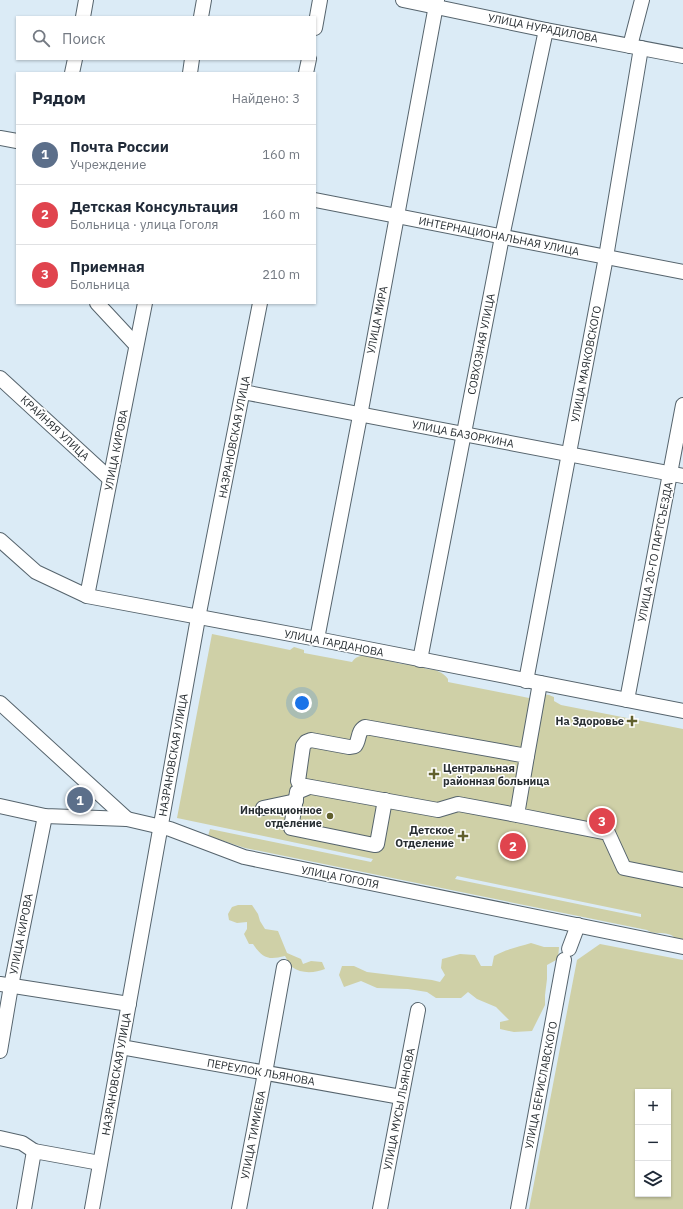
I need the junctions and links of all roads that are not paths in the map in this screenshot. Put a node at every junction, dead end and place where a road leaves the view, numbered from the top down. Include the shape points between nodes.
1 (86, 0) edge
2 (204, 0) edge
3 (320, 0) edge
4 (403, 0) edge
5 (642, 0) edge
6 (436, 3) edge
7 (83, 16) edge
8 (201, 16) edge
9 (316, 22) edge
10 (546, 30) junction
11 (635, 47) junction
12 (683, 56) edge
13 (74, 60) edge
14 (192, 60) edge
15 (309, 60) edge
16 (72, 72) edge
17 (190, 72) edge
18 (306, 72) edge
19 (0, 138) edge
20 (16, 141) edge
21 (316, 200) edge
22 (396, 216) junction
23 (502, 237) junction
24 (606, 257) junction
25 (683, 272) edge
26 (98, 304) edge
27 (145, 304) edge
28 (260, 304) edge
29 (136, 345) junction
30 (0, 378) edge
31 (243, 392) junction
32 (683, 404) edge
33 (360, 415) junction
34 (464, 435) junction
35 (569, 454) junction
36 (676, 475) edge
37 (110, 479) junction
38 (0, 540) edge
39 (87, 596) junction
40 (198, 618) junction
41 (317, 640) junction
42 (420, 660) junction
43 (533, 682) junction
44 (627, 700) junction
45 (0, 703) edge
46 (683, 711) edge
47 (527, 756) junction
48 (310, 787) junction
49 (385, 800) junction
50 (296, 801) junction
51 (0, 806) edge
52 (263, 808) dead end
53 (517, 815) junction
54 (45, 816) junction
55 (127, 819) junction
56 (161, 827) junction
57 (683, 880) edge
58 (578, 925) junction
59 (683, 947) edge
60 (284, 967) dead end
61 (5, 985) edge
62 (129, 1004) junction
63 (418, 1010) dead end
64 (121, 1047) junction
65 (0, 1051) edge
66 (265, 1073) junction
67 (401, 1097) junction
68 (0, 1138) edge
69 (34, 1151) junction
70 (100, 1163) junction
71 (24, 1209) edge
72 (92, 1209) edge
73 (239, 1209) edge
74 (380, 1209) edge
75 (518, 1209) edge

1 - 7 street
2 - 8 street
3 - 9 street
4 - 6 street, УЛИЦА НУРАДИЛОВА
5 - 11 street, УЛИЦА МАЯКОВСКОГО
6 - 10 street, УЛИЦА НУРАДИЛОВА
6 - 22 street, УЛИЦА МИРА
10 - 11 street, УЛИЦА НУРАДИЛОВА
10 - 23 street, СОВХОЗНАЯ УЛИЦА
11 - 12 street, УЛИЦА НУРАДИЛОВА
11 - 24 street, УЛИЦА МАЯКОВСКОГО
13 - 16 street
14 - 17 street
15 - 18 street
19 - 20 street
21 - 22 street, ИНТЕРНАЦИОНАЛЬНАЯ УЛИЦА
22 - 23 street, ИНТЕРНАЦИОНАЛЬНАЯ УЛИЦА
22 - 33 street, УЛИЦА МИРА
23 - 24 street, ИНТЕРНАЦИОНАЛЬНАЯ УЛИЦА
23 - 34 street, СОВХОЗНАЯ УЛИЦА
24 - 25 street, ИНТЕРНАЦИОНАЛЬНАЯ УЛИЦА
24 - 35 street, УЛИЦА МАЯКОВСКОГО
26 - 29 street
27 - 29 street, УЛИЦА КИРОВА
28 - 31 street, НАЗРАНОВСКАЯ УЛИЦА
29 - 37 street, УЛИЦА КИРОВА
30 - 37 street, КРАЙНЯЯ УЛИЦА
31 - 33 street, УЛИЦА БАЗОРКИНА
31 - 40 street, НАЗРАНОВСКАЯ УЛИЦА
32 - 36 street, УЛИЦА 20-ГО ПАРТСЪЕЗДА
33 - 34 street, УЛИЦА БАЗОРКИНА
33 - 41 street, УЛИЦА МИРА
34 - 35 street, УЛИЦА БАЗОРКИНА
34 - 42 street, СОВХОЗНАЯ УЛИЦА
35 - 36 street, УЛИЦА БАЗОРКИНА
35 - 43 street, УЛИЦА МАЯКОВСКОГО
36 - 44 street, УЛИЦА 20-ГО ПАРТСЪЕЗДА
37 - 39 street, УЛИЦА КИРОВА
38 - 39 street, УЛИЦА ГАРДАНОВА via 36,572
39 - 40 street, УЛИЦА ГАРДАНОВА
40 - 41 street, УЛИЦА ГАРДАНОВА
40 - 56 street, НАЗРАНОВСКАЯ УЛИЦА
41 - 42 street, УЛИЦА ГАРДАНОВА
42 - 43 street, УЛИЦА ГАРДАНОВА
43 - 44 street, УЛИЦА ГАРДАНОВА
43 - 47 street, УЛИЦА МАЯКОВСКОГО
44 - 46 street, УЛИЦА ГАРДАНОВА
45 - 55 street
47 - 48 street via 365,727 360,731 357,744 352,747 311,740 306,742 303,746 298,782
47 - 53 street, УЛИЦА МАЯКОВСКОГО
48 - 49 street
48 - 50 street via 297,792
49 - 50 street via 376,845 292,829
49 - 53 street via 438,810 458,804
50 - 52 street
51 - 54 street, УЛИЦА ГОГОЛЯ
53 - 57 street via 608,833 624,868
54 - 55 street, УЛИЦА ГОГОЛЯ
54 - 61 street, УЛИЦА КИРОВА
55 - 56 street, УЛИЦА ГОГОЛЯ
56 - 58 street, УЛИЦА ГОГОЛЯ via 244,857
56 - 62 street, НАЗРАНОВСКАЯ УЛИЦА
58 - 59 street, УЛИЦА ГОГОЛЯ
58 - 75 street, УЛИЦА БЕРИСЛАВСКОГО via 566,955
60 - 66 street, УЛИЦА ТИМИЕВА
61 - 62 street
61 - 65 street, УЛИЦА КИРОВА
62 - 64 street, НАЗРАНОВСКАЯ УЛИЦА
63 - 67 street, УЛИЦА МУСЫ ЛЬЯНОВА
64 - 66 street, ПЕРЕУЛОК ЛЬЯНОВА
64 - 70 street, НАЗРАНОВСКАЯ УЛИЦА
66 - 67 street, ПЕРЕУЛОК ЛЬЯНОВА
66 - 73 street, УЛИЦА ТИМИЕВА
67 - 74 street, УЛИЦА МУСЫ ЛЬЯНОВА
68 - 69 street via 22,1143
69 - 70 street
69 - 71 street
70 - 72 street, НАЗРАНОВСКАЯ УЛИЦА

